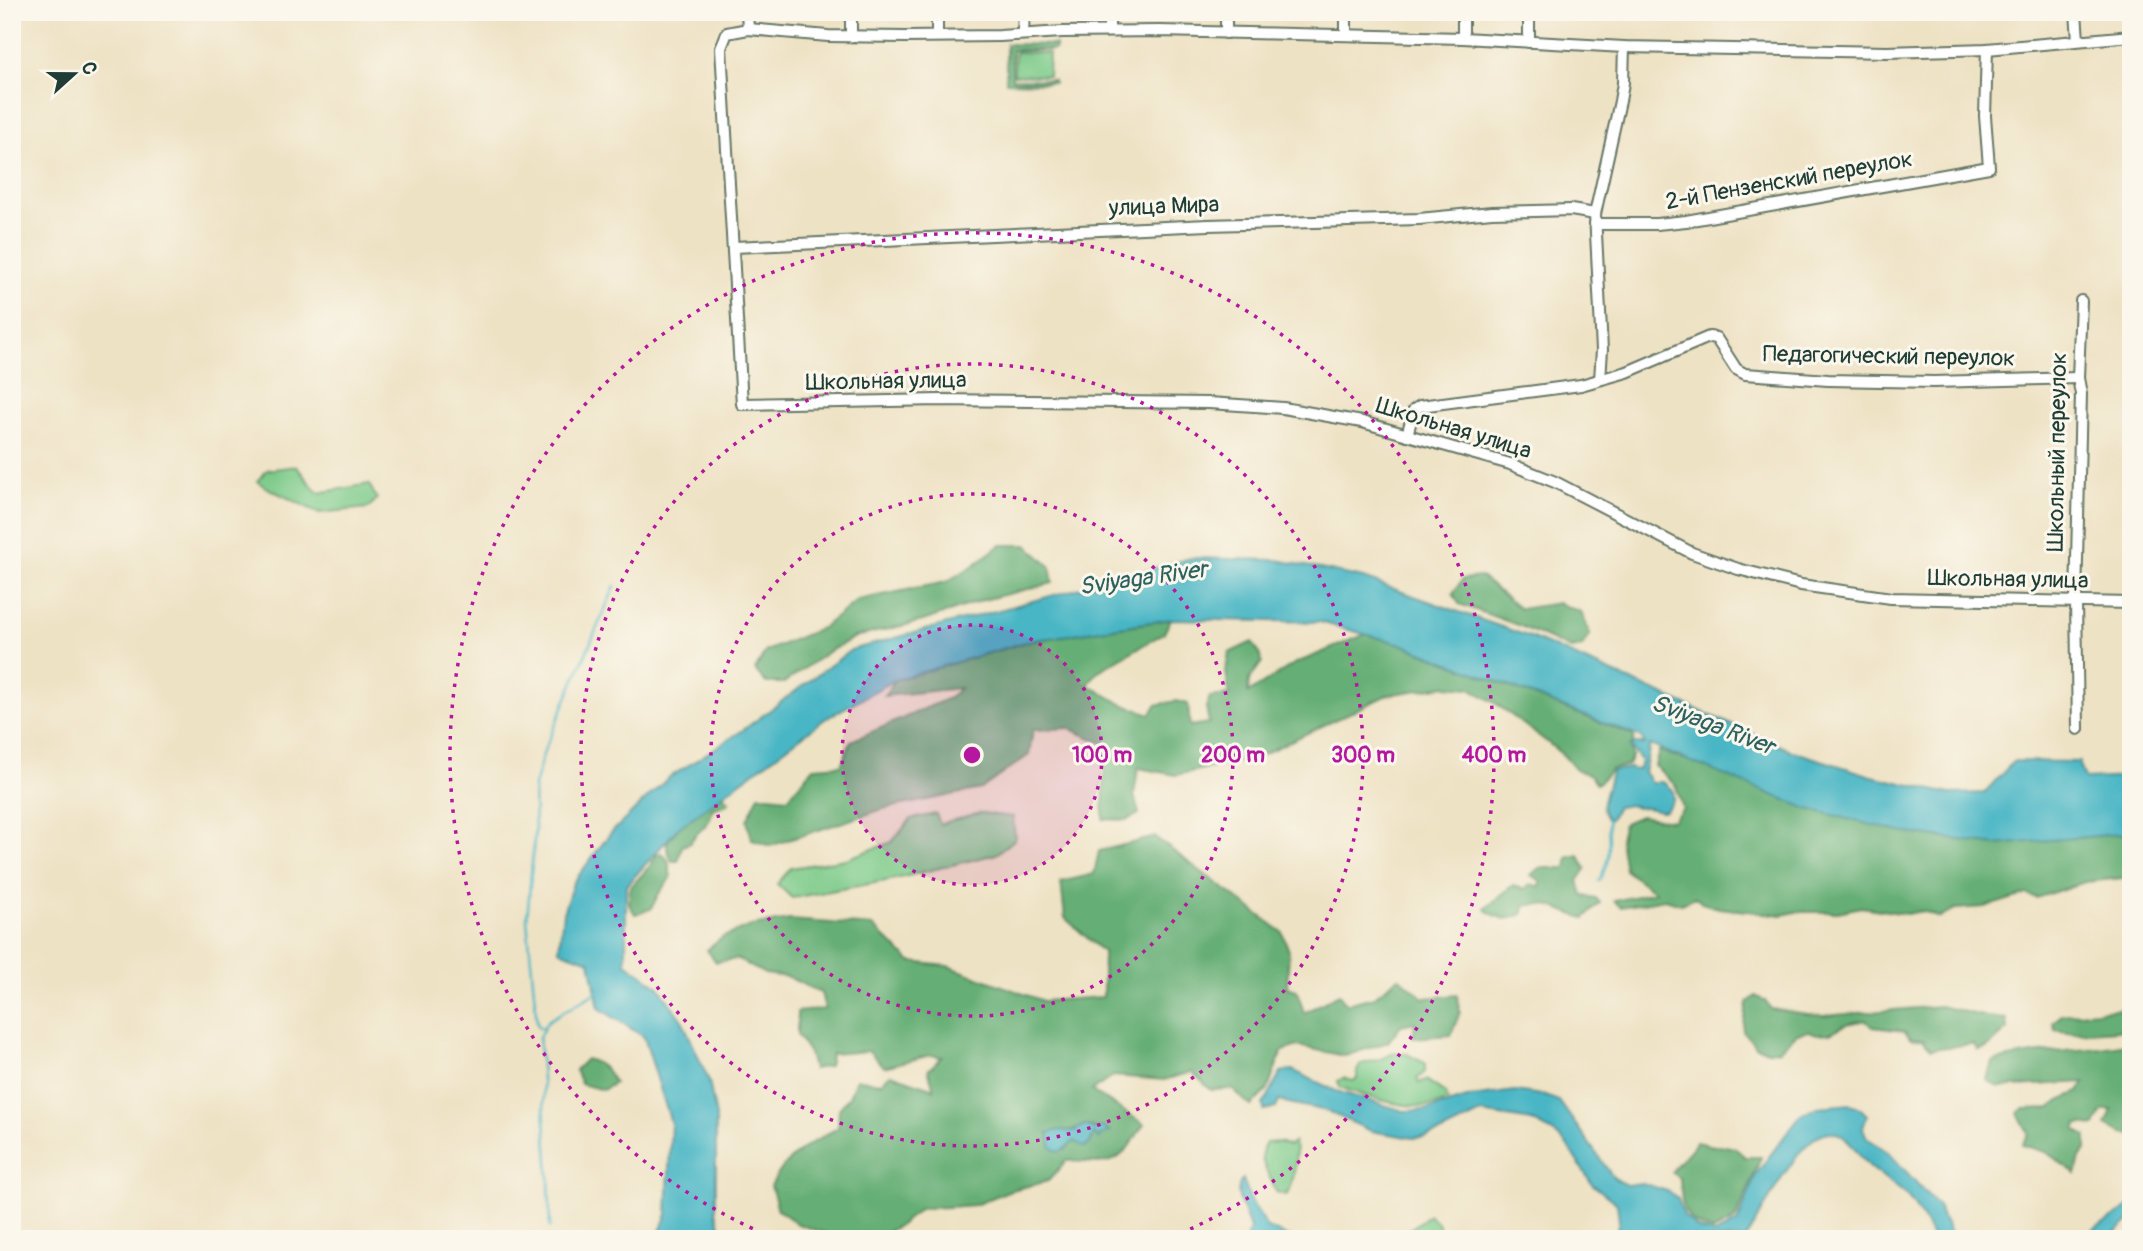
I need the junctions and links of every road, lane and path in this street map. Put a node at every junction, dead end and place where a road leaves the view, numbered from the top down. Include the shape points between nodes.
1 (747, 12) edge
2 (851, 12) edge
3 (937, 12) edge
4 (1024, 12) edge
5 (1109, 12) edge
6 (1226, 12) edge
7 (1346, 12) edge
8 (1464, 12) edge
9 (1529, 12) edge
10 (2076, 12) edge
11 (748, 29) junction
12 (1109, 31) junction
13 (1023, 33) junction
14 (1226, 33) junction
15 (1346, 34) junction
16 (851, 36) junction
17 (937, 36) junction
18 (2131, 36) edge
19 (1463, 38) junction
20 (2078, 40) junction
21 (1529, 42) junction
22 (1624, 47) junction
23 (1987, 49) junction
24 (1595, 219) junction
25 (734, 247) junction
26 (2081, 301) dead end
27 (2078, 378) junction
28 (1600, 379) junction
29 (1407, 435) junction
30 (2076, 601) junction
31 (2131, 603) edge
32 (2078, 729) dead end

1 - 11 street
2 - 16 street
3 - 17 street
4 - 13 street
5 - 12 street
6 - 14 street
7 - 15 street
8 - 19 street
9 - 21 street
10 - 20 street
11 - 16 street
11 - 25 street via 727,33 721,48
12 - 13 street
12 - 14 street
13 - 17 street
14 - 15 street
15 - 19 street
16 - 17 street
18 - 20 street
19 - 21 street
20 - 23 street
21 - 22 street
22 - 23 street via 1839,52
22 - 24 street via 1623,83
23 - 24 street, 2-й Пензенский переулок via 1989,167 1686,221 1657,224
24 - 25 street, улица Мира via 1571,210 1492,212 1419,219
24 - 28 street
25 - 29 street, Школьная улица via 742,404 939,400 1236,404 1350,420
26 - 27 street, Школьный переулок
27 - 28 street, Педагогический переулок via 1934,382 1745,374 1736,369 1717,338 1709,337
27 - 30 street, Школьный переулок
28 - 29 street via 1420,406 1414,410
29 - 30 street, Школьная улица via 1521,468 1692,553 1750,573 1891,598
30 - 31 street, Школьная улица
30 - 32 street, Школьный переулок

